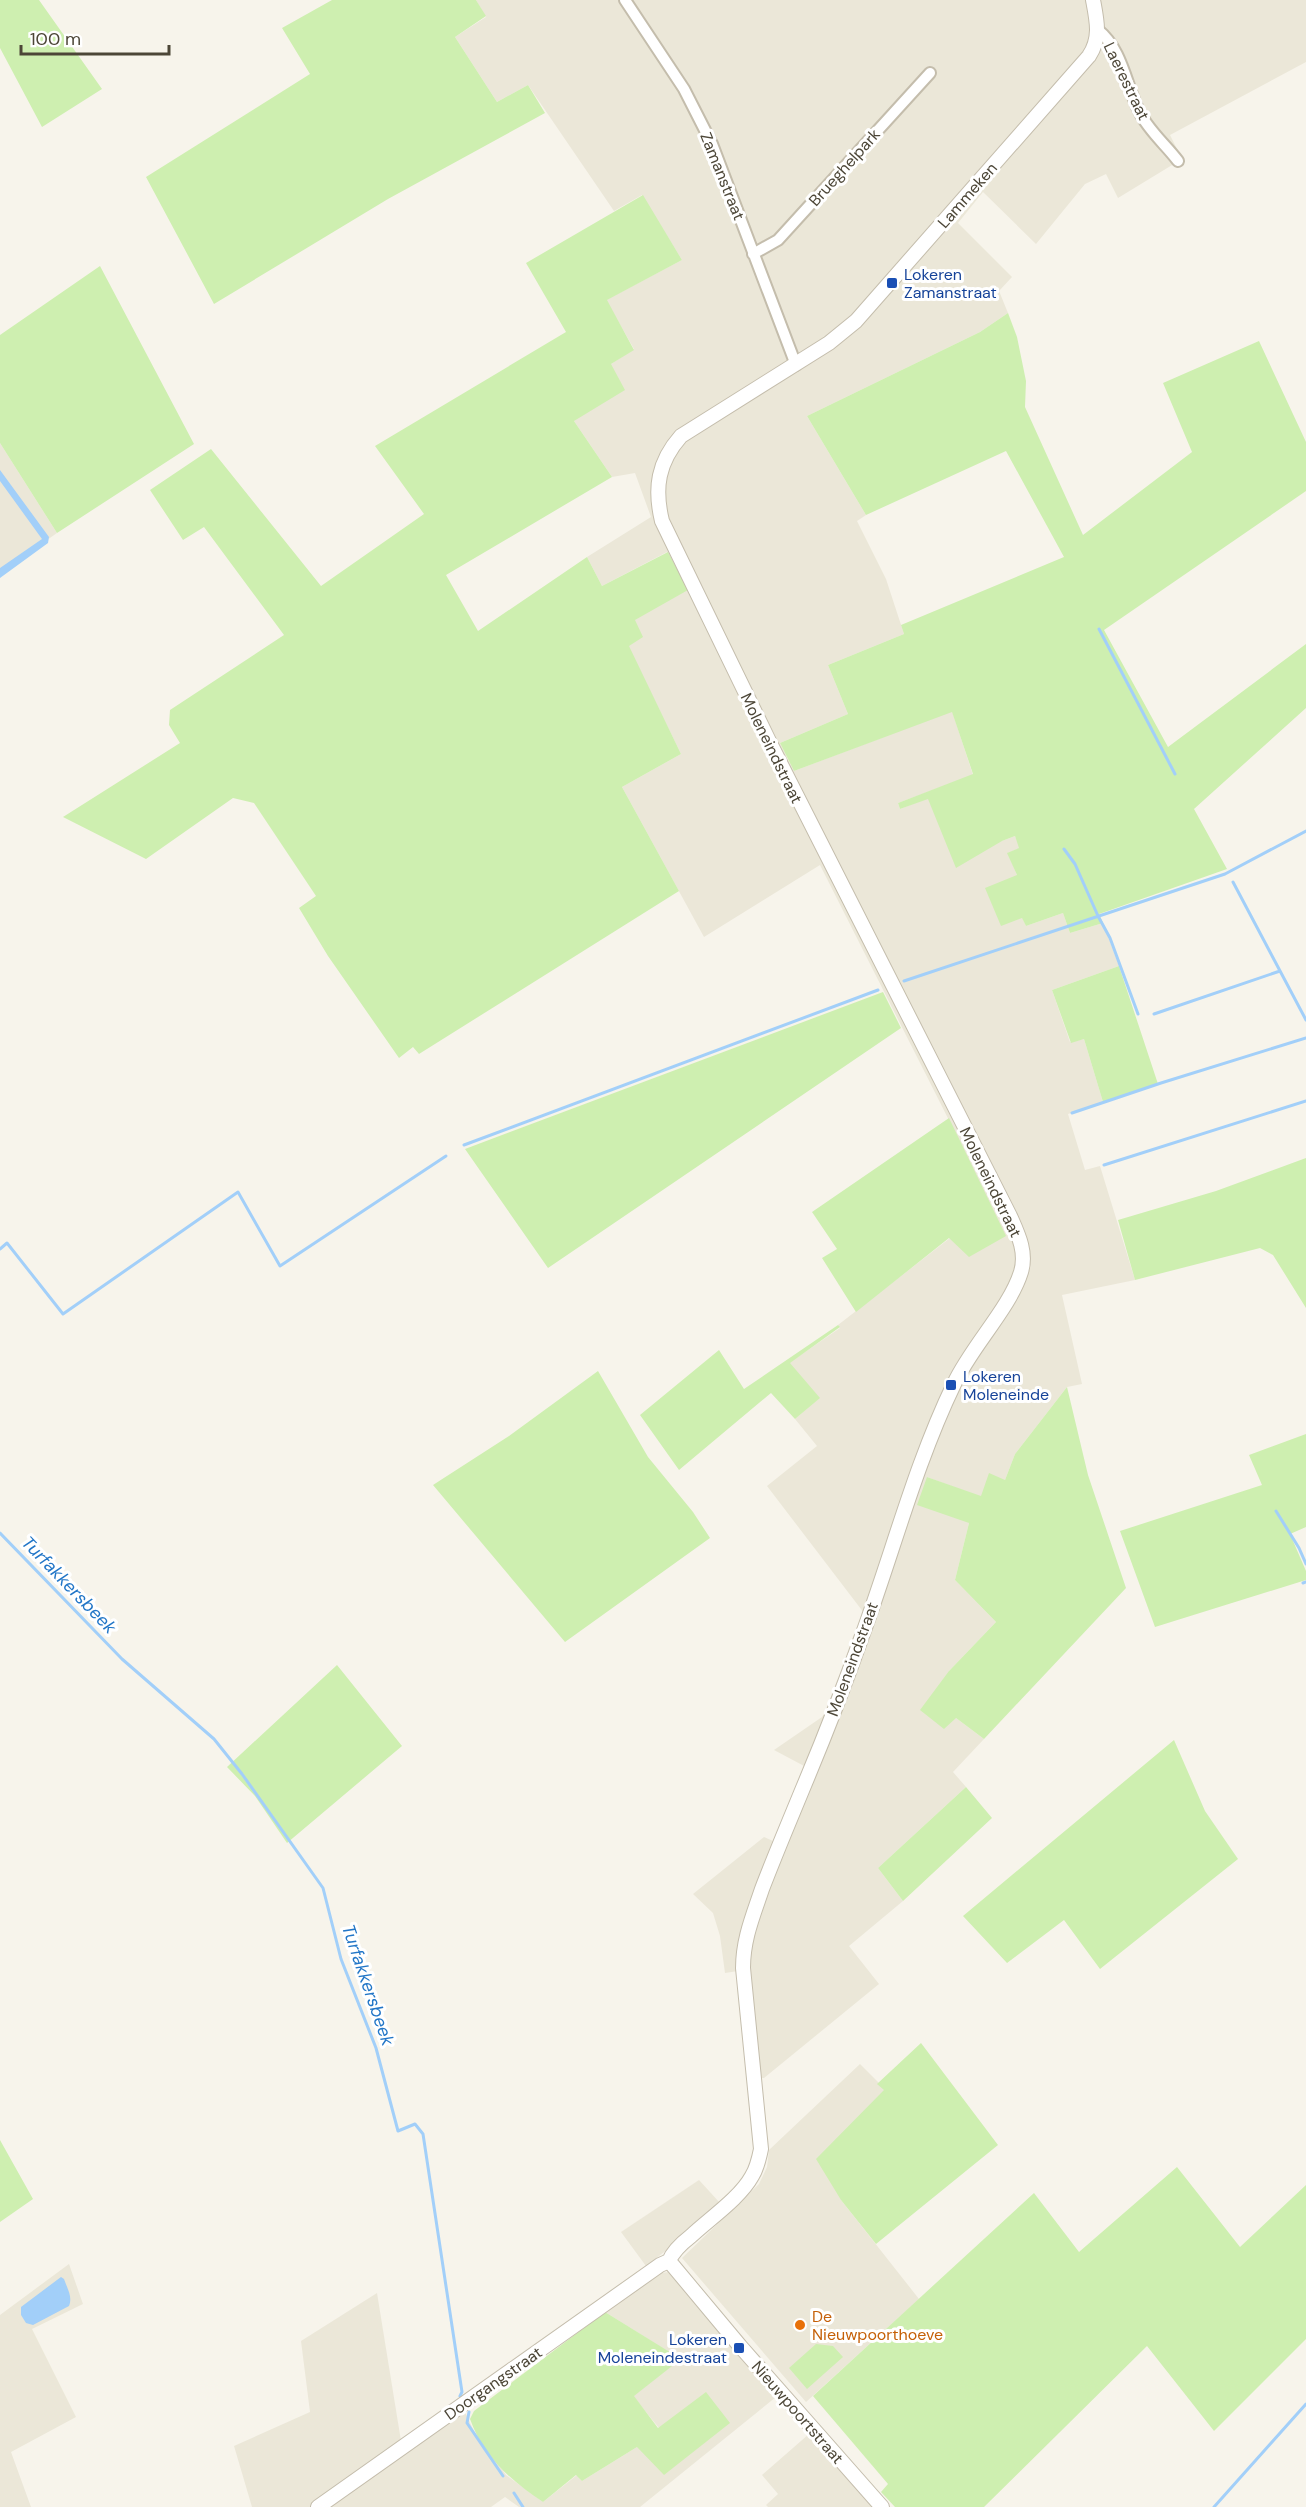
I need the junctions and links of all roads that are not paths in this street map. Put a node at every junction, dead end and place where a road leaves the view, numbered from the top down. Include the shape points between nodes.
1 (626, 0) edge
2 (1093, 0) edge
3 (1098, 30) junction
4 (930, 73) dead end
5 (1178, 161) dead end
6 (753, 254) junction
7 (796, 365) junction
8 (669, 2261) junction
9 (318, 2507) edge
10 (882, 2507) edge

1 - 6 street, Zamanstraat via 684,88 708,135
2 - 3 street
3 - 5 street, Laerestraat via 1115,52 1141,116
3 - 7 street, Lammeken via 1089,56 856,321
4 - 6 street, Brueghelpark via 778,240
6 - 7 street, Zamanstraat
7 - 8 street, Moleneindstraat via 681,436 670,447 661,464 657,485 662,521 1010,1216 1024,1260 1017,1283 964,1363 950,1394 894,1538 863,1635 748,1930 743,1968 761,2149 758,2164 741,2190
8 - 9 street, Doorgangstraat
8 - 10 street, Nieuwpoortstraat

